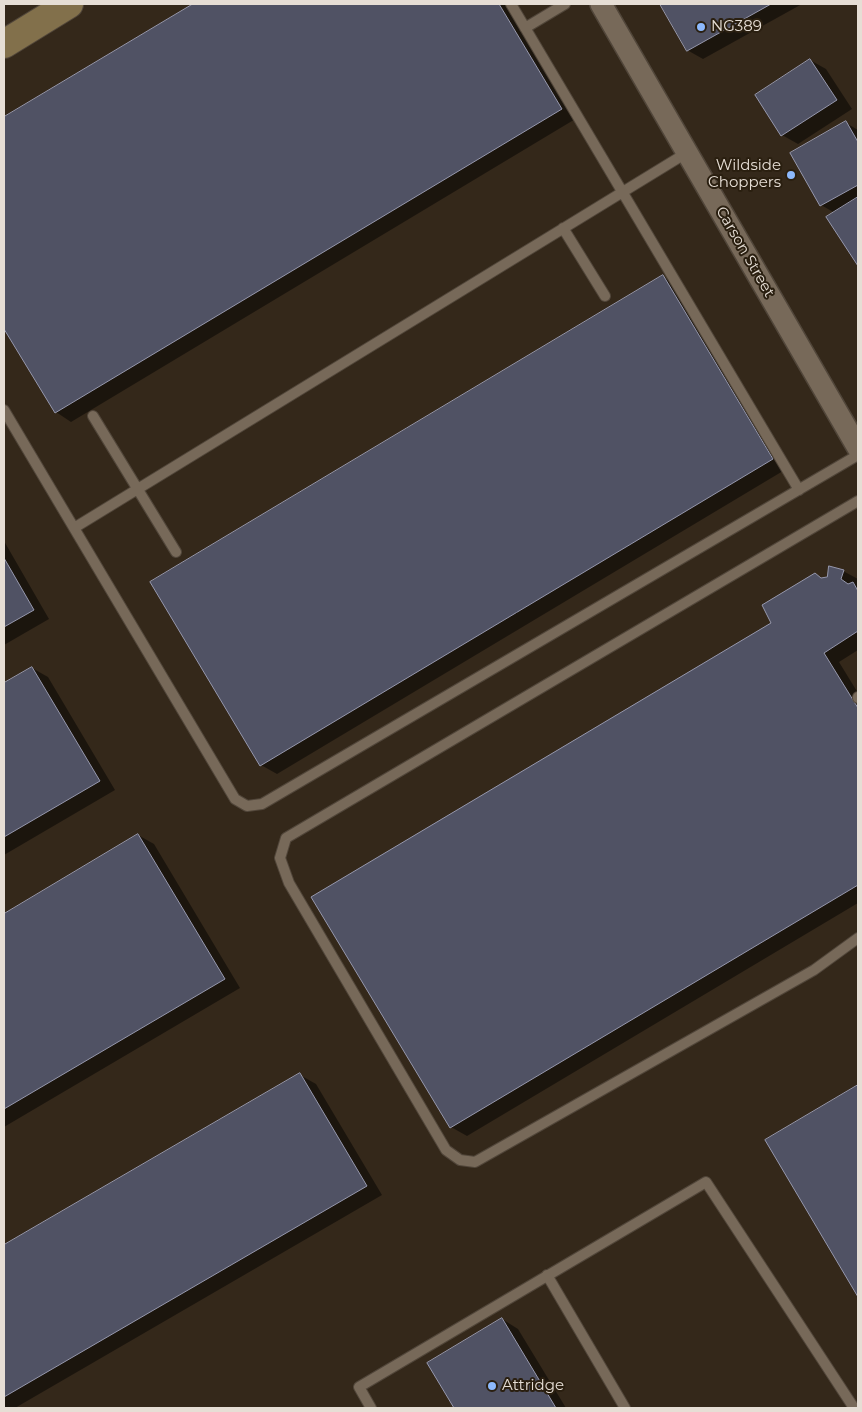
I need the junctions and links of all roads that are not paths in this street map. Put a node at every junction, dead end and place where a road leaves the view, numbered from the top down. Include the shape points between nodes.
1 (69, 4) edge
2 (511, 4) edge
3 (565, 4) edge
4 (602, 4) edge
5 (526, 28) junction
6 (4, 44) edge
7 (688, 152) junction
8 (623, 192) junction
9 (563, 228) junction
10 (605, 296) dead end
11 (4, 410) edge
12 (93, 416) dead end
13 (858, 448) edge
14 (858, 455) edge
15 (137, 489) junction
16 (799, 490) junction
17 (858, 501) edge
18 (74, 528) junction
19 (176, 552) dead end
20 (858, 938) edge
21 (546, 1275) junction
22 (371, 1408) edge
23 (625, 1408) edge
24 (854, 1408) edge

1 - 6 main road
2 - 5 lane
3 - 5 lane
4 - 7 street, Carson Street
5 - 8 lane
7 - 8 lane
7 - 13 street, Carson Street
8 - 9 lane
8 - 16 lane
9 - 10 lane
9 - 15 lane
11 - 18 lane
12 - 15 lane
14 - 16 lane
15 - 18 lane
15 - 19 lane
16 - 18 lane via 262,804 247,806 235,799
17 - 20 lane via 286,838 280,858 289,883 446,1150 460,1160 475,1162 814,970
21 - 22 lane via 359,1388
21 - 23 lane
21 - 24 lane via 706,1182

